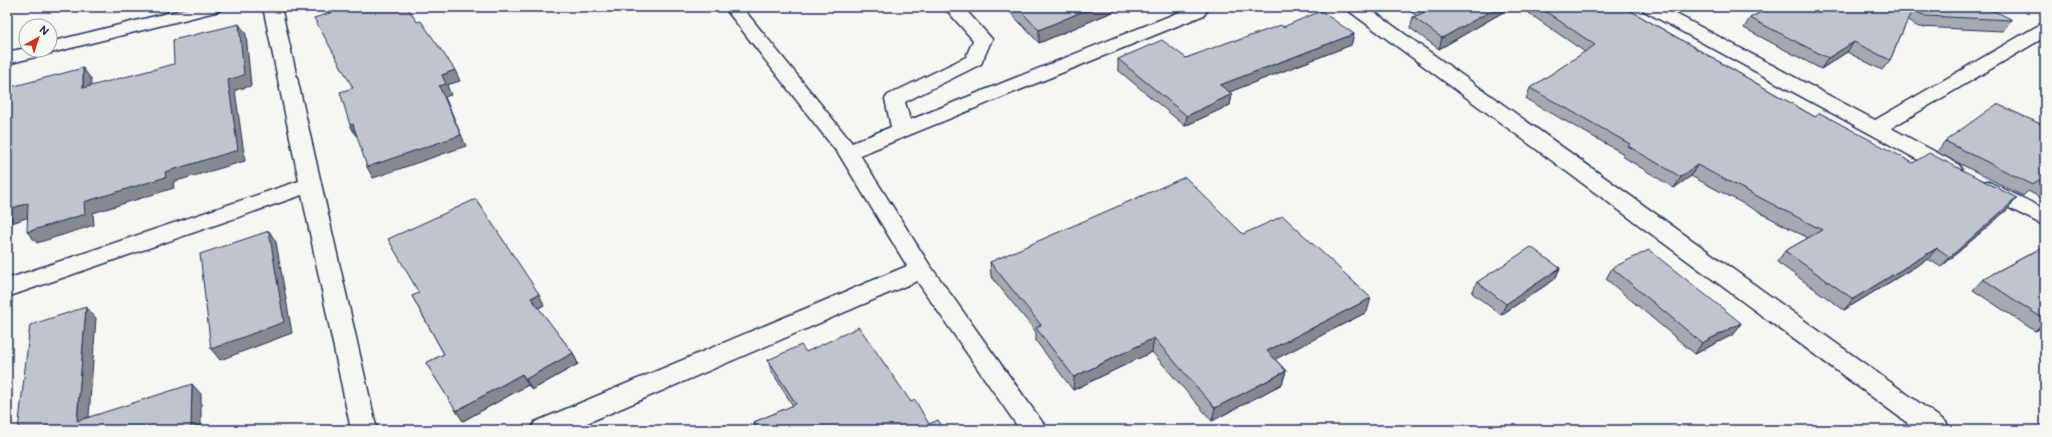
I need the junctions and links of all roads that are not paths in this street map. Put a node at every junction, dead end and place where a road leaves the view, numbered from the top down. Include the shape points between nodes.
1 (213, 7) edge
2 (272, 7) edge
3 (733, 7) edge
4 (953, 7) edge
5 (1355, 7) edge
6 (1650, 7) edge
7 (1200, 8) edge
8 (2045, 29) edge
9 (58, 46) edge
10 (18, 55) edge
11 (7, 58) edge
12 (1874, 129) junction
13 (902, 130) junction
14 (848, 152) junction
15 (309, 185) junction
16 (2045, 218) edge
17 (922, 270) junction
18 (7, 288) edge
19 (364, 430) edge
20 (544, 430) edge
21 (1035, 430) edge
22 (1937, 430) edge

1 - 9 street
2 - 15 street
3 - 14 street
4 - 13 street via 983,39 974,60 895,99
5 - 22 street
6 - 12 street
7 - 13 street
8 - 12 street
10 - 11 street
12 - 16 street
13 - 14 street
14 - 17 street
15 - 18 street
15 - 19 street
17 - 20 street
17 - 21 street

